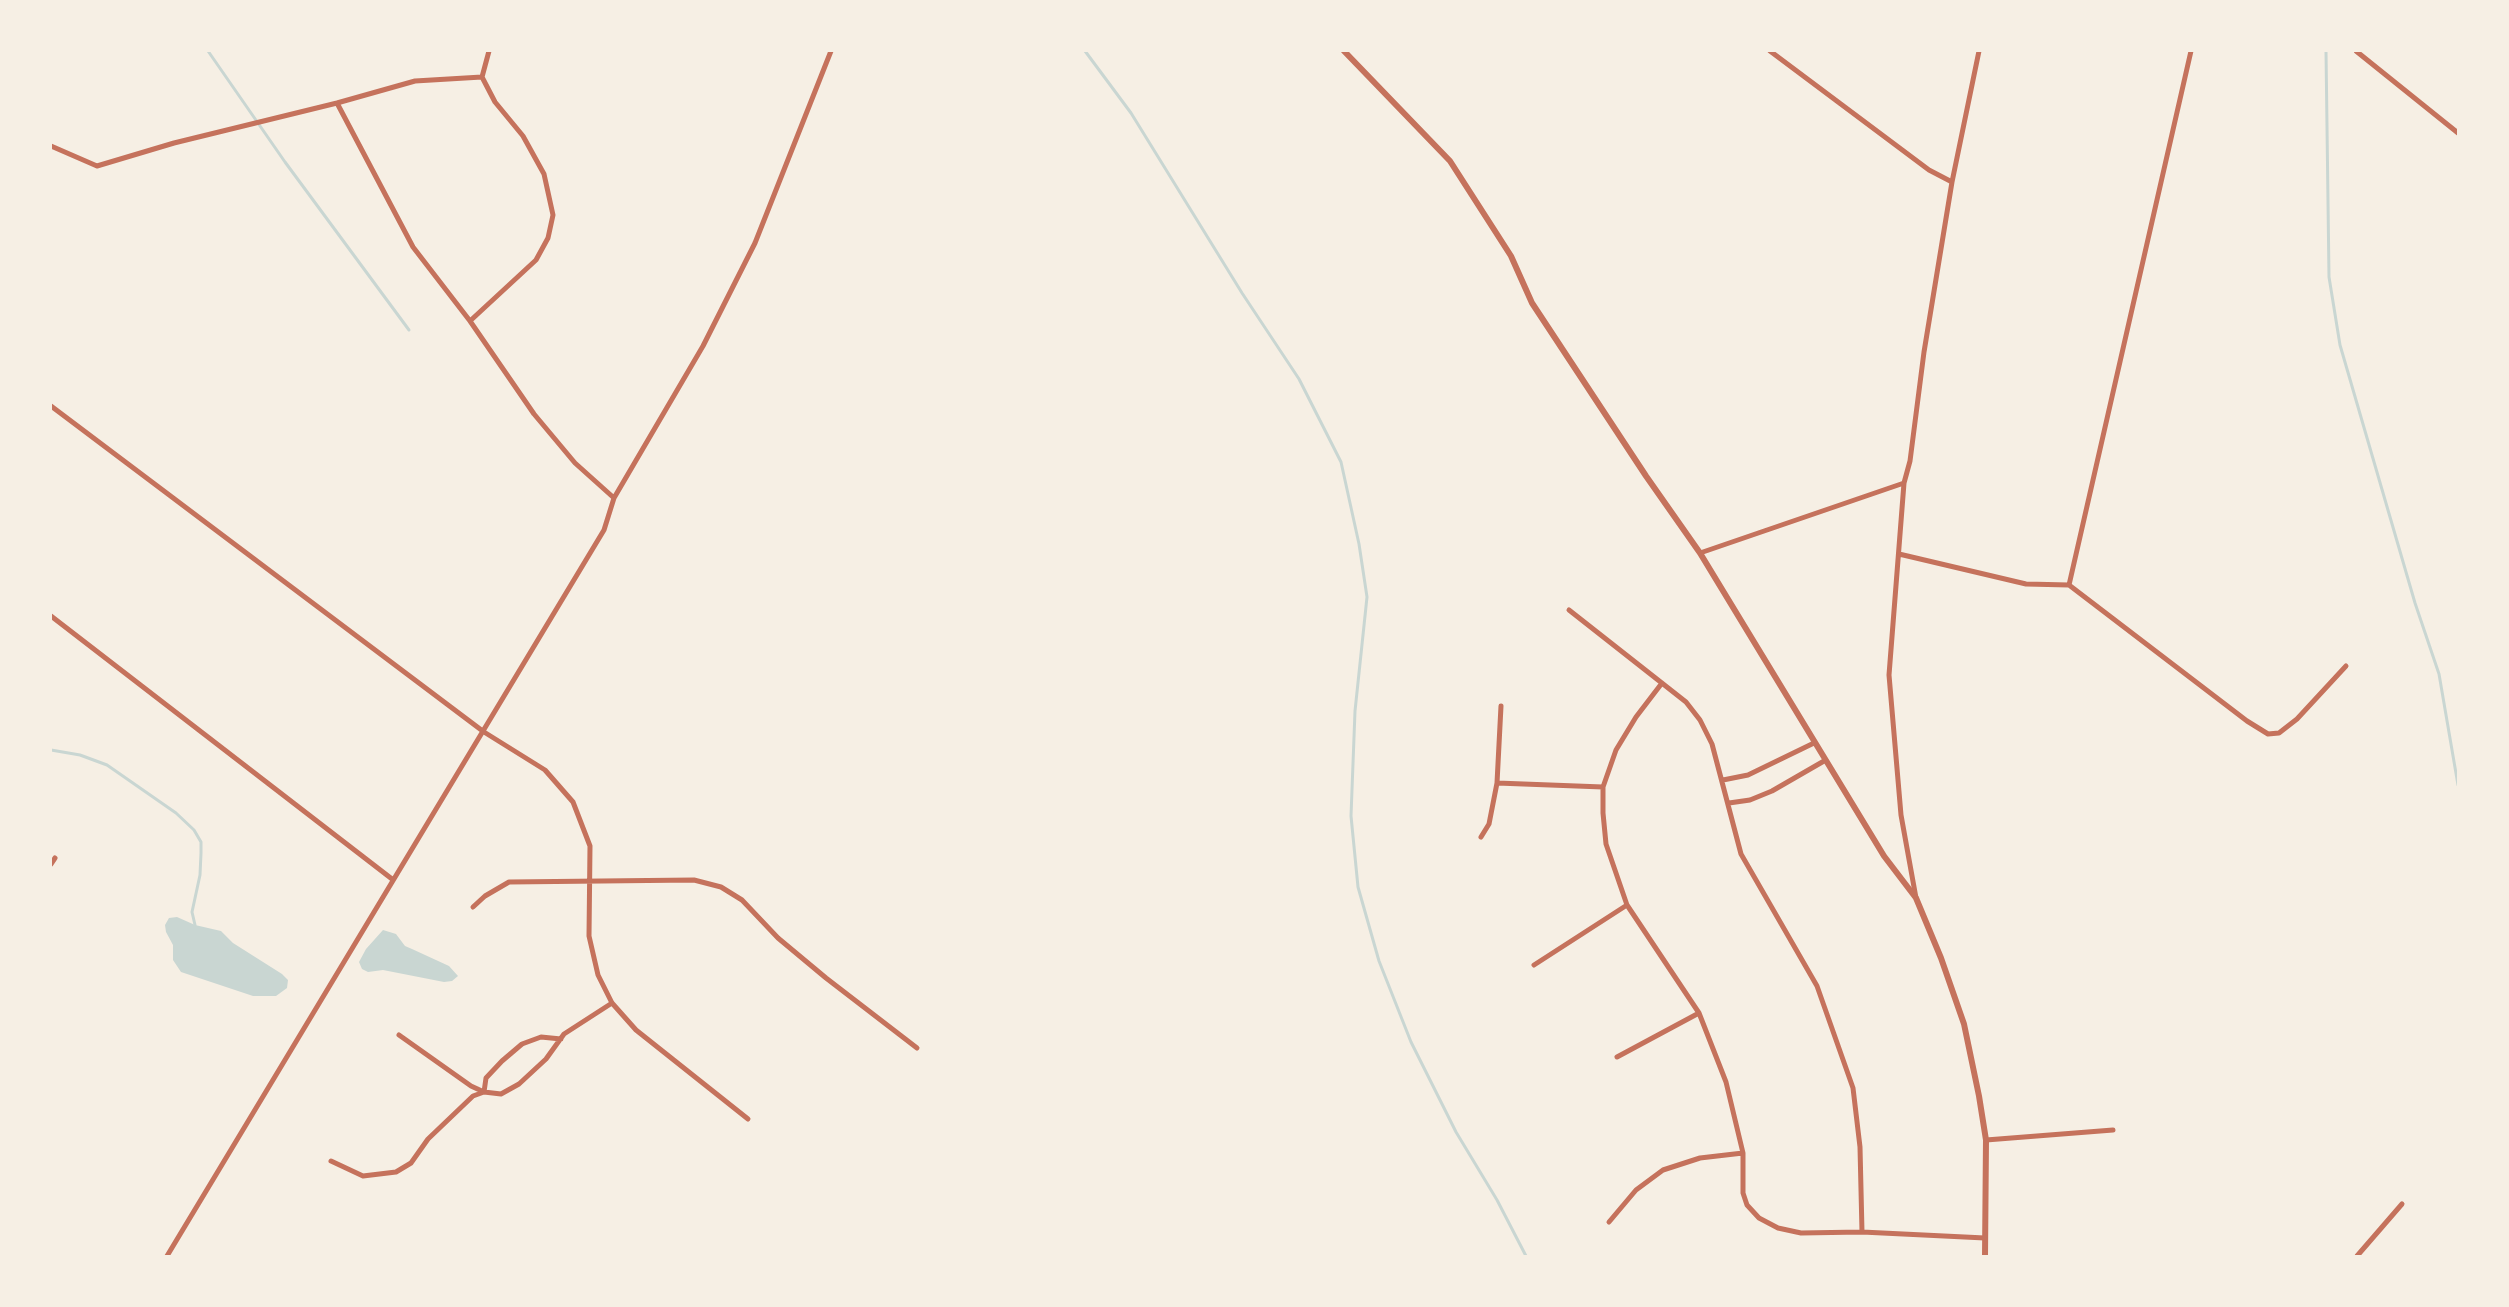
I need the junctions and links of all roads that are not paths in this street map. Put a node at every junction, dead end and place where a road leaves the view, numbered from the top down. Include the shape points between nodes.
1 (489, 51) edge
2 (831, 51) edge
3 (1344, 51) edge
4 (1770, 51) edge
5 (1979, 51) edge
6 (2191, 51) edge
7 (2356, 51) edge
8 (482, 77) junction
9 (338, 103) junction
10 (2458, 134) edge
11 (51, 146) edge
12 (1952, 182) junction
13 (470, 321) junction
14 (51, 406) edge
15 (1904, 483) junction
16 (614, 498) junction
17 (1700, 553) junction
18 (1899, 554) junction
19 (2070, 585) junction
20 (1569, 610) dead end
21 (51, 616) edge
22 (2346, 666) dead end
23 (1662, 683) junction
24 (1501, 706) dead end
25 (484, 732) junction
26 (1814, 743) junction
27 (1824, 761) junction
28 (1723, 780) junction
29 (1497, 783) junction
30 (1603, 787) junction
31 (1729, 803) junction
32 (1481, 837) dead end
33 (55, 858) dead end
34 (51, 864) edge
35 (392, 879) junction
36 (591, 882) junction
37 (1916, 898) junction
38 (1627, 905) junction
39 (473, 907) dead end
40 (1534, 965) dead end
41 (612, 1003) junction
42 (1699, 1013) junction
43 (399, 1035) dead end
44 (561, 1039) junction
45 (917, 1048) dead end
46 (1617, 1057) dead end
47 (484, 1092) junction
48 (748, 1119) dead end
49 (2113, 1130) dead end
50 (1986, 1140) junction
51 (1743, 1153) junction
52 (331, 1161) dead end
53 (2402, 1204) dead end
54 (1609, 1222) dead end
55 (1862, 1232) junction
56 (1985, 1238) junction
57 (167, 1256) edge
58 (1985, 1256) edge
59 (2357, 1256) edge

1 - 8 street
2 - 16 street via 755,243 703,346
3 - 17 street via 1449,161 1511,256 1532,303
4 - 12 street via 1929,170
5 - 12 street
6 - 19 street
7 - 10 street
8 - 9 street via 415,81
8 - 13 street via 544,174 553,214 548,238 536,260
9 - 11 street via 97,166
9 - 13 street via 413,247
12 - 15 street
13 - 16 street via 534,414 575,463
14 - 25 street
15 - 17 street
15 - 18 street
16 - 25 street via 604,530
17 - 26 street
18 - 19 street via 2026,584
18 - 37 street via 1889,675 1901,815
19 - 22 street via 2247,722 2268,734 2279,733 2297,719
20 - 23 street
21 - 35 street
23 - 28 street via 1686,702 1700,720
23 - 30 street via 1616,750
24 - 29 street
25 - 35 street
25 - 36 street via 545,770 573,802 590,846
26 - 27 street
26 - 28 street via 1748,775
27 - 31 street via 1772,791
27 - 37 street via 1884,856
28 - 31 street
29 - 30 street
29 - 32 street via 1489,824
30 - 38 street via 1606,844
31 - 55 street via 1741,854 1816,986 1853,1088 1860,1147
33 - 34 street
35 - 57 street
36 - 39 street via 509,882
36 - 41 street via 589,936 598,975
36 - 45 street via 694,880 721,887 742,900 778,938 826,978
37 - 50 street via 1964,1024
38 - 40 street
38 - 42 street
41 - 44 street
41 - 48 street via 636,1030
42 - 46 street
42 - 51 street via 1726,1082
43 - 47 street
44 - 47 street via 519,1084 501,1094
44 - 47 street via 541,1037 522,1044 486,1078
47 - 52 street via 473,1096 428,1138 411,1163 396,1172 363,1176
49 - 50 street
50 - 56 street
51 - 54 street via 1700,1158 1663,1170 1636,1190
51 - 55 street via 1743,1193 1747,1205 1760,1218 1778,1228 1801,1233
53 - 59 street
55 - 56 street
56 - 58 street

